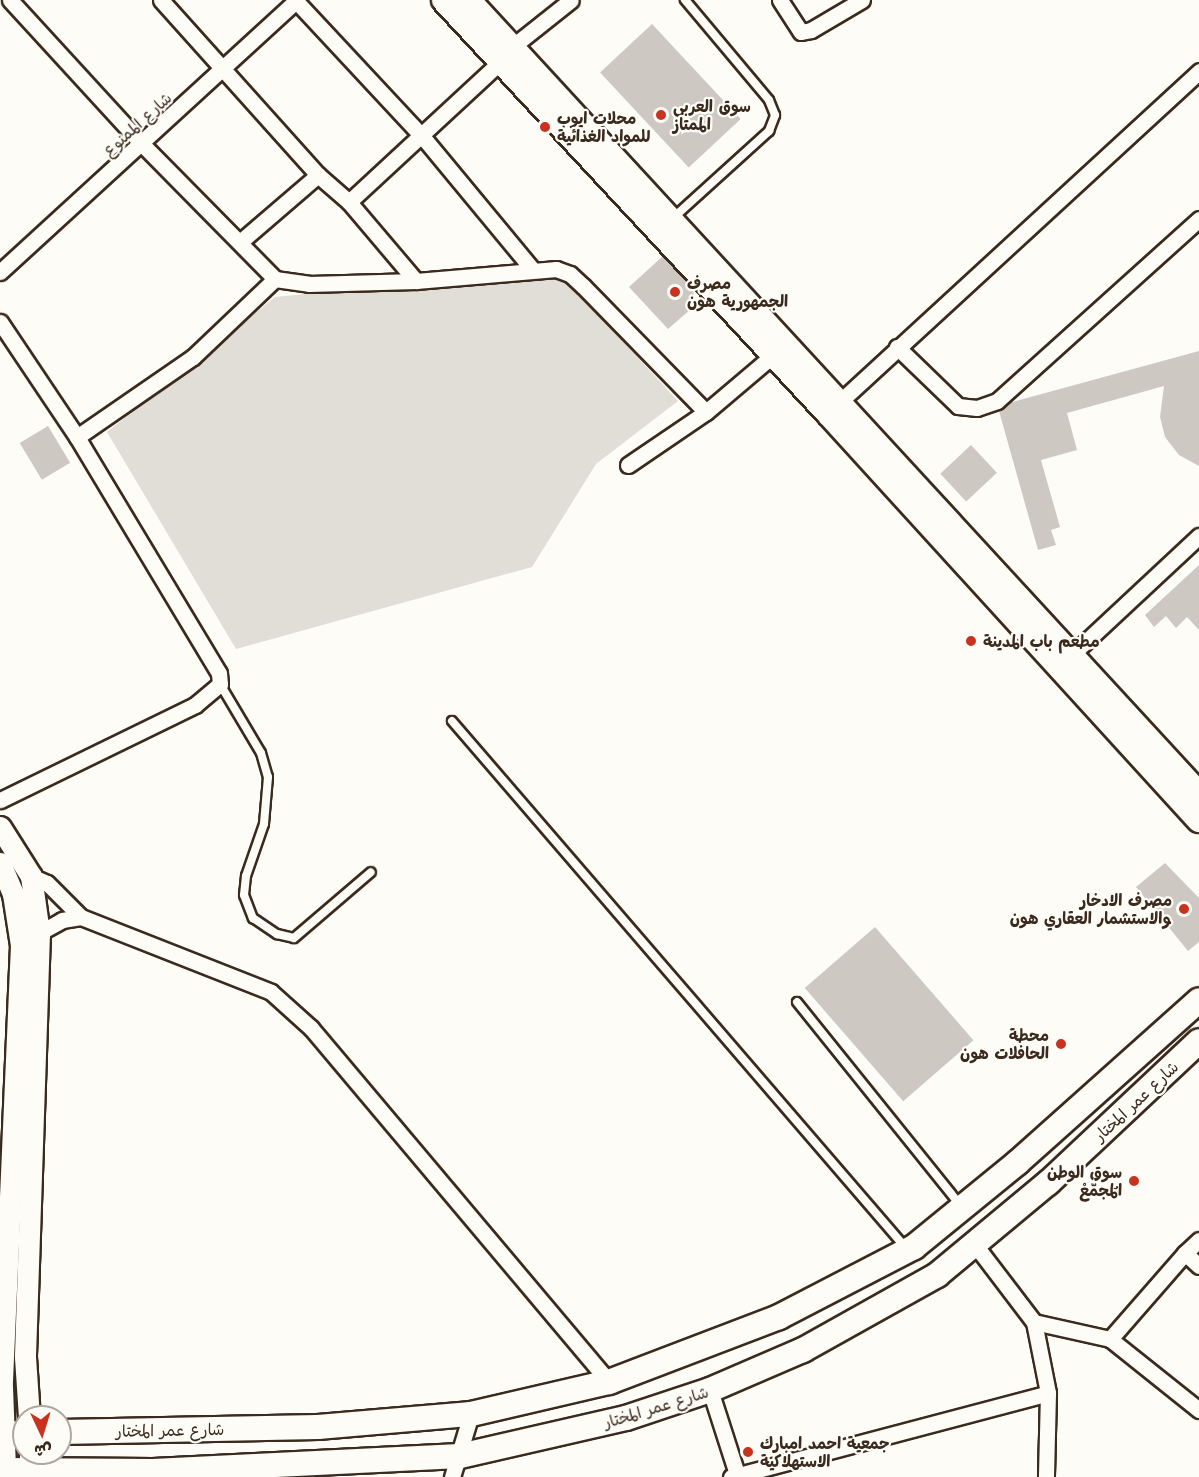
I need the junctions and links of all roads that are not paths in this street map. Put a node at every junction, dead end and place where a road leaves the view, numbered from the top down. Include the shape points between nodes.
1 (10, 0) edge
2 (161, 0) edge
3 (444, 0) edge
4 (468, 0) edge
5 (572, 0) edge
6 (685, 0) edge
7 (780, 0) edge
8 (862, 0) edge
9 (297, 1) edge
10 (505, 55) junction
11 (225, 68) junction
12 (1199, 71) edge
13 (422, 136) junction
14 (142, 144) junction
15 (318, 175) junction
16 (349, 202) junction
17 (671, 219) junction
18 (1199, 219) edge
19 (240, 242) junction
20 (686, 249) junction
21 (3, 263) edge
22 (533, 270) junction
23 (275, 279) junction
24 (416, 281) junction
25 (0, 322) edge
26 (897, 347) junction
27 (772, 356) junction
28 (834, 407) junction
29 (706, 412) junction
30 (77, 437) junction
31 (628, 465) dead end
32 (1196, 545) edge
33 (1066, 660) junction
34 (220, 684) junction
35 (452, 721) dead end
36 (1199, 794) edge
37 (0, 800) edge
38 (1199, 820) edge
39 (0, 827) edge
40 (0, 862) edge
41 (371, 872) dead end
42 (31, 876) junction
43 (81, 916) junction
44 (39, 933) junction
45 (1199, 1000) edge
46 (798, 1002) dead end
47 (1199, 1041) edge
48 (962, 1208) junction
49 (13, 1220) edge
50 (1199, 1240) edge
51 (975, 1245) junction
52 (1185, 1253) junction
53 (902, 1254) junction
54 (1199, 1266) edge
55 (920, 1286) junction
56 (1034, 1322) junction
57 (1110, 1339) junction
58 (2, 1355) edge
59 (609, 1382) junction
60 (710, 1390) junction
61 (1048, 1393) junction
62 (28, 1405) edge
63 (1199, 1410) edge
64 (471, 1414) junction
65 (72, 1432) edge
66 (9, 1434) edge
67 (22, 1465) edge
68 (61, 1465) edge
69 (456, 1467) edge
70 (3, 1470) edge
71 (735, 1476) edge
72 (1046, 1477) edge

1 - 14 street
2 - 11 street
3 - 10 main road
4 - 10 main road
5 - 10 street
6 - 17 lane via 769,100 775,115 769,131
7 - 8 street via 801,32
9 - 11 street, شارع الممنوع
9 - 13 street
10 - 13 street
10 - 17 main road
10 - 20 main road
11 - 14 street, شارع الممنوع
11 - 15 street
12 - 26 street
13 - 16 street
13 - 22 street
14 - 19 street
14 - 21 street, شارع الممنوع
15 - 16 street
15 - 19 street
16 - 24 street
17 - 20 main road
18 - 26 street via 997,401 977,408 958,405
19 - 23 street
20 - 27 main road
20 - 28 main road
22 - 24 street
22 - 29 street via 556,268 570,274
23 - 24 street via 309,284
23 - 30 street via 193,357
25 - 30 street
26 - 28 street
27 - 28 main road
27 - 29 street
28 - 33 main road
29 - 31 street
30 - 34 street via 219,673
32 - 33 street
33 - 36 main road
33 - 38 main road
34 - 37 street via 195,705
34 - 41 lane via 261,753 268,777 264,824 246,876 244,895 253,918 277,934 294,938
35 - 53 lane
39 - 42 street
40 - 49 street via 13,894 21,945
42 - 43 street via 47,883
42 - 44 street
43 - 44 street via 62,920
43 - 59 street via 271,992 310,1028
44 - 49 street
45 - 48 main road, شارع عمر المختار
46 - 48 lane
47 - 51 main road, شارع عمر المختار
48 - 53 main road, شارع عمر المختار
49 - 58 street
49 - 62 street
50 - 52 street
51 - 55 main road, شارع عمر المختار
51 - 56 street
52 - 54 street
52 - 57 street
53 - 55 main road
53 - 59 main road, شارع عمر المختار via 779,1317
55 - 60 main road, شارع عمر المختار via 803,1350
56 - 57 street
56 - 61 street
57 - 63 street
58 - 66 street
59 - 64 main road, شارع عمر المختار
60 - 69 main road, شارع عمر المختار
60 - 71 street
61 - 71 street
61 - 72 street
64 - 65 main road, شارع عمر المختار via 318,1427
64 - 69 street
66 - 70 street
67 - 70 main road, شارع عمر المختار
68 - 69 main road, شارع عمر المختار via 153,1471

